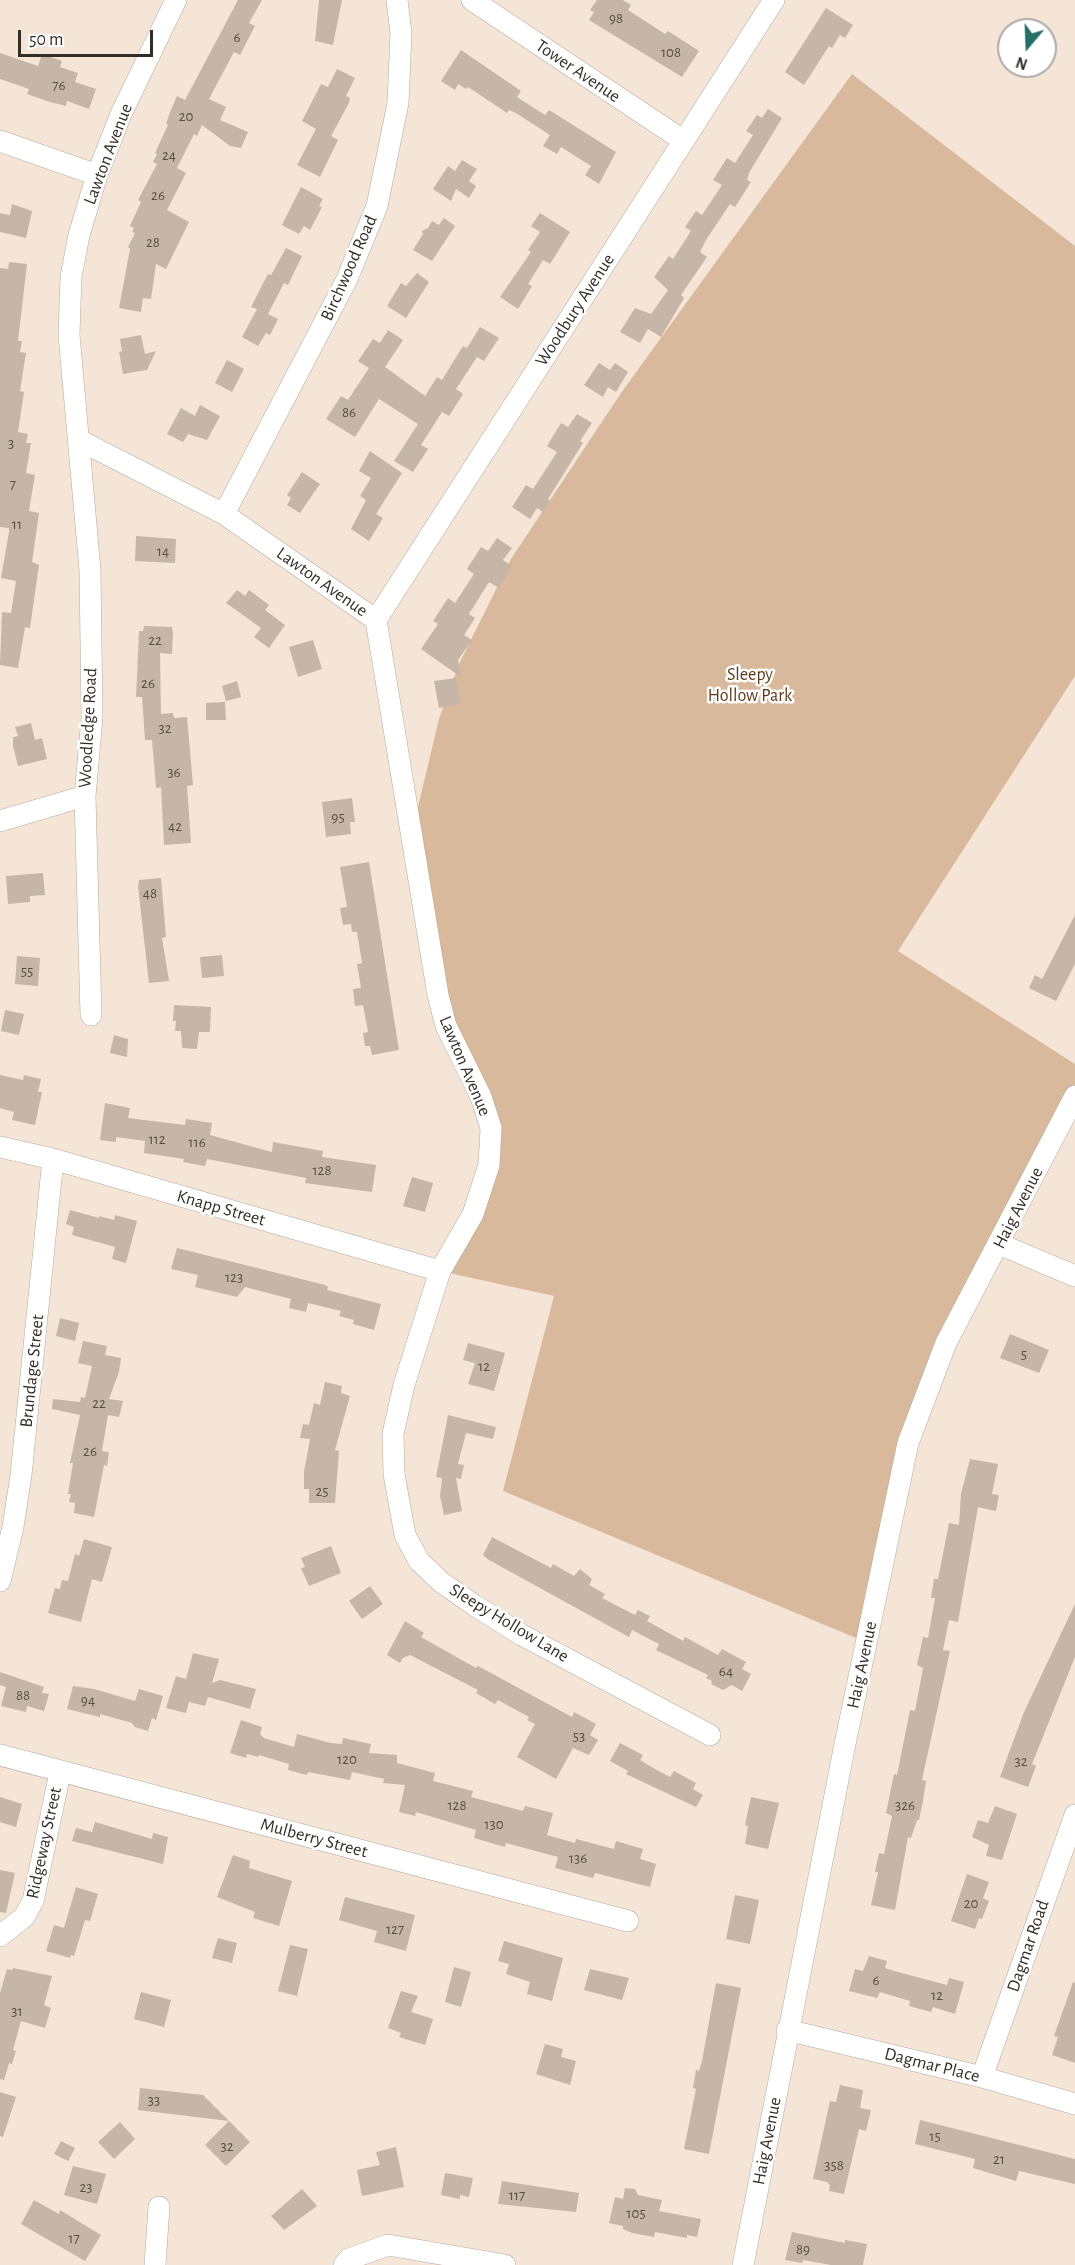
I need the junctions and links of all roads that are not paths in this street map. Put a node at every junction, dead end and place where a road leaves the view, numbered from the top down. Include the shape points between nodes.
1 (176, 0) edge
2 (397, 0) edge
3 (472, 0) edge
4 (774, 0) edge
5 (0, 141) edge
6 (684, 141) junction
7 (97, 175) junction
8 (79, 440) junction
9 (224, 514) junction
10 (376, 620) junction
11 (85, 796) junction
12 (0, 820) edge
13 (92, 1015) dead end
14 (1075, 1096) edge
15 (0, 1147) edge
16 (54, 1159) junction
17 (999, 1244) junction
18 (440, 1271) junction
19 (1075, 1276) edge
20 (0, 1581) edge
21 (710, 1735) dead end
22 (0, 1755) edge
23 (60, 1773) junction
24 (1075, 1815) edge
25 (628, 1921) dead end
26 (0, 1936) edge
27 (788, 2030) junction
28 (982, 2077) junction
29 (1075, 2104) edge
30 (159, 2207) dead end
31 (155, 2265) edge
32 (344, 2265) edge
33 (505, 2265) edge
34 (743, 2265) edge

1 - 7 street, Lawton Avenue via 121,114
2 - 9 street, Birchwood Road via 398,103 377,206 346,279
3 - 6 street, Tower Avenue
4 - 6 street, Woodbury Avenue
5 - 7 street
6 - 10 street, Woodbury Avenue
7 - 8 street, Lawton Avenue via 71,277 69,335
8 - 9 street, Lawton Avenue
8 - 11 street, Woodledge Road via 90,570 92,718
9 - 10 street, Lawton Avenue
10 - 18 street, Lawton Avenue via 438,995 446,1026 481,1097 491,1128 489,1165 473,1214
11 - 12 street
11 - 13 street, Woodledge Road
14 - 17 street, Haig Avenue
15 - 16 street, Knapp Street
16 - 18 street, Knapp Street
16 - 20 street, Brundage Street via 21,1475
17 - 19 street
17 - 27 street, Haig Avenue via 946,1343 908,1443
18 - 21 street, Sleepy Hollow Lane via 393,1434 396,1486 405,1535 414,1552 441,1582 522,1635
22 - 23 street, Mulberry Street
23 - 25 street, Mulberry Street
23 - 26 street, Ridgeway Street via 33,1901 24,1917
24 - 28 street, Dagmar Road
27 - 28 street, Dagmar Place
27 - 34 street, Haig Avenue
28 - 29 street, Dagmar Place
30 - 31 street
32 - 33 street via 349,2259 388,2245

